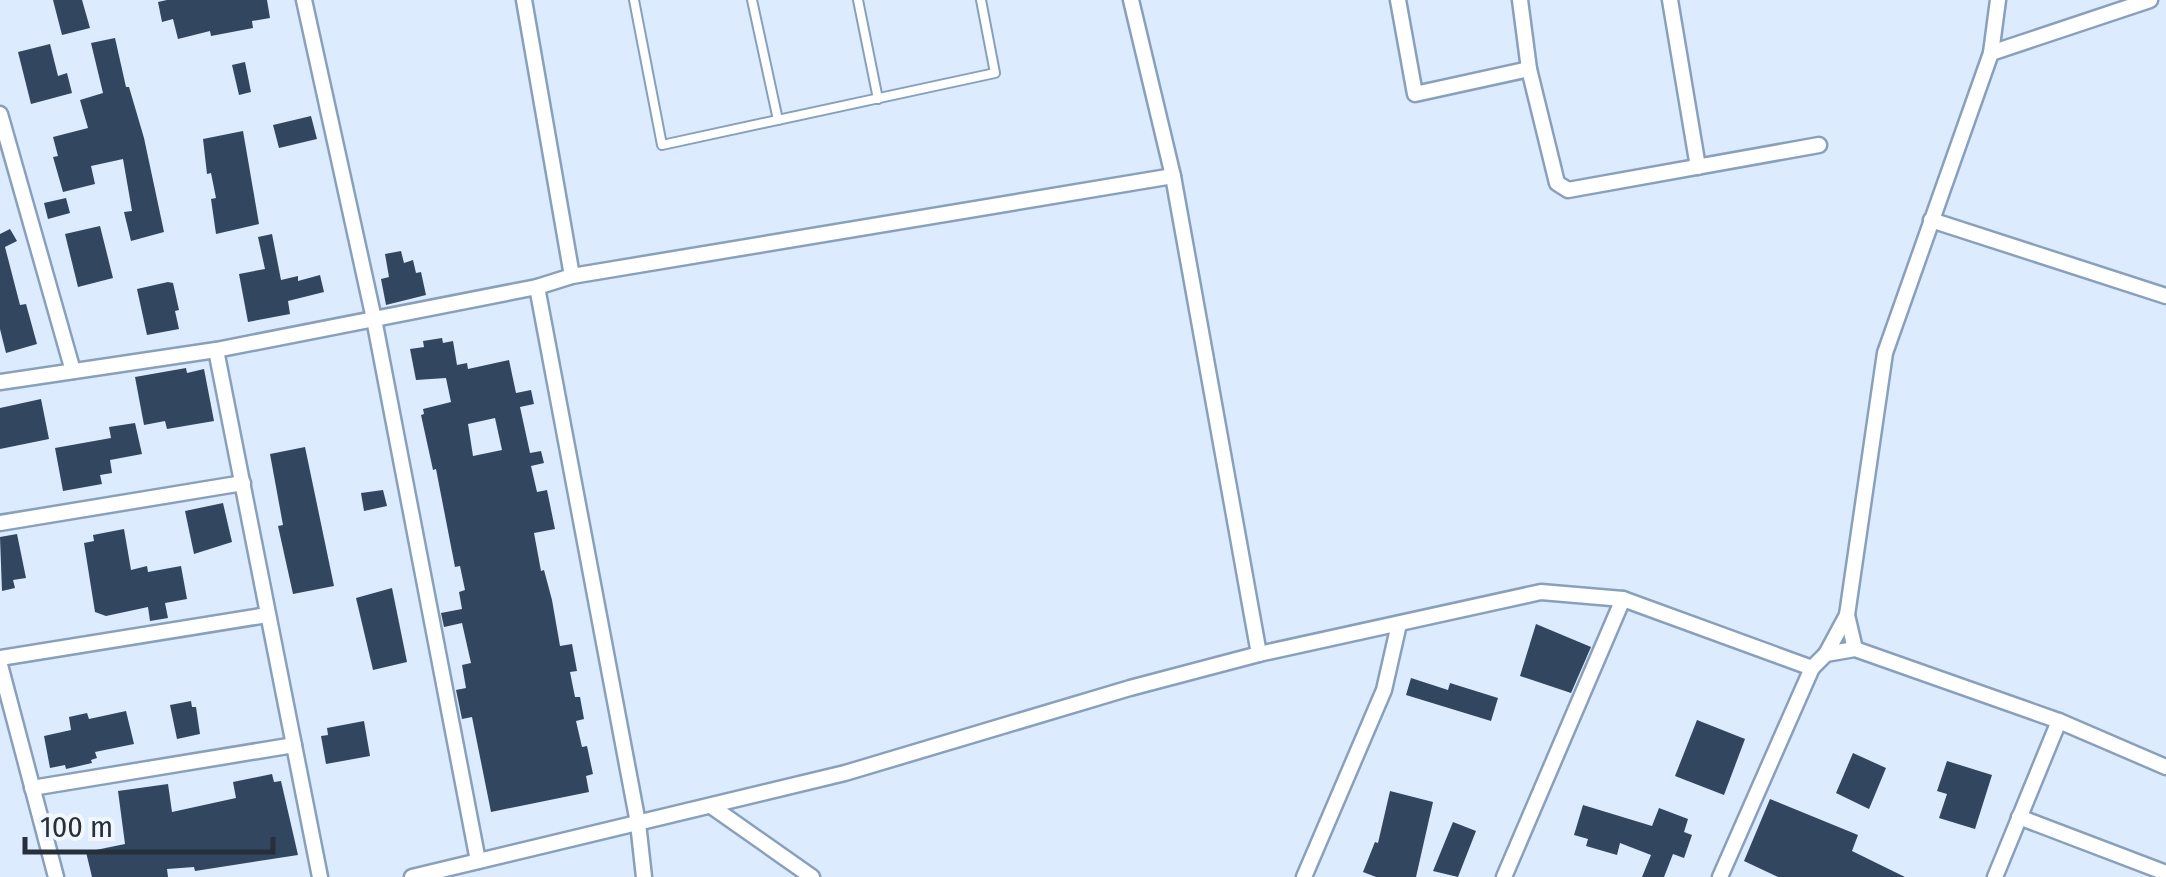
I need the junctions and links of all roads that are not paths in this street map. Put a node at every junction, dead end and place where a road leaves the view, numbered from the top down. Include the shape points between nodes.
1 (304, 0) edge
2 (524, 0) edge
3 (634, 0) edge
4 (752, 0) edge
5 (858, 0) edge
6 (982, 0) edge
7 (1131, 0) edge
8 (1398, 0) edge
9 (1520, 0) edge
10 (1670, 0) edge
11 (1998, 0) edge
12 (2150, 0) edge
13 (1991, 53) junction
14 (1529, 69) junction
15 (878, 99) junction
16 (0, 114) edge
17 (778, 120) junction
18 (1819, 145) dead end
19 (1698, 168) junction
20 (1173, 176) junction
21 (1931, 220) junction
22 (572, 276) junction
23 (536, 287) junction
24 (2166, 296) edge
25 (374, 319) junction
26 (216, 350) junction
27 (73, 371) junction
28 (0, 382) edge
29 (243, 483) junction
30 (0, 523) edge
31 (1623, 599) junction
32 (268, 615) junction
33 (1847, 615) junction
34 (1400, 624) junction
35 (1856, 649) junction
36 (1259, 654) junction
37 (1826, 654) junction
38 (0, 661) edge
39 (1812, 668) junction
40 (2059, 720) junction
41 (294, 744) junction
42 (2166, 767) edge
43 (32, 788) junction
44 (711, 806) junction
45 (2019, 817) junction
46 (638, 822) junction
47 (478, 861) junction
48 (2166, 873) edge
49 (56, 877) edge
50 (320, 877) edge
51 (412, 877) edge
52 (644, 877) edge
53 (812, 877) edge
54 (1304, 877) edge
55 (1504, 877) edge
56 (1720, 877) edge
57 (1995, 877) edge

1 - 25 street
2 - 22 street
3 - 17 lane via 662,145
4 - 17 lane
5 - 15 lane
6 - 15 lane via 995,73
7 - 20 street
8 - 14 street via 1414,94
9 - 14 street
10 - 19 street
11 - 13 street
12 - 13 street
13 - 21 street
14 - 19 street via 1557,182 1568,190
15 - 17 lane
16 - 27 street
18 - 19 street
20 - 22 street
20 - 36 street
21 - 24 street
21 - 33 street via 1885,354
22 - 23 street
23 - 25 street
23 - 46 street
25 - 26 street
25 - 47 street
26 - 27 street
26 - 29 street
27 - 28 street
29 - 30 street
29 - 32 street
31 - 34 street via 1541,592
31 - 39 street
31 - 55 street
32 - 38 street
32 - 41 street
33 - 35 street
33 - 37 street
34 - 36 street
34 - 54 street via 1384,690
35 - 37 street
35 - 40 street
36 - 44 street
37 - 39 street
38 - 43 street
39 - 56 street
40 - 42 street
40 - 45 street
41 - 43 street
41 - 50 street
43 - 49 street
44 - 46 street
44 - 53 street
45 - 48 street
45 - 57 street
46 - 47 street
46 - 52 street
47 - 51 street

